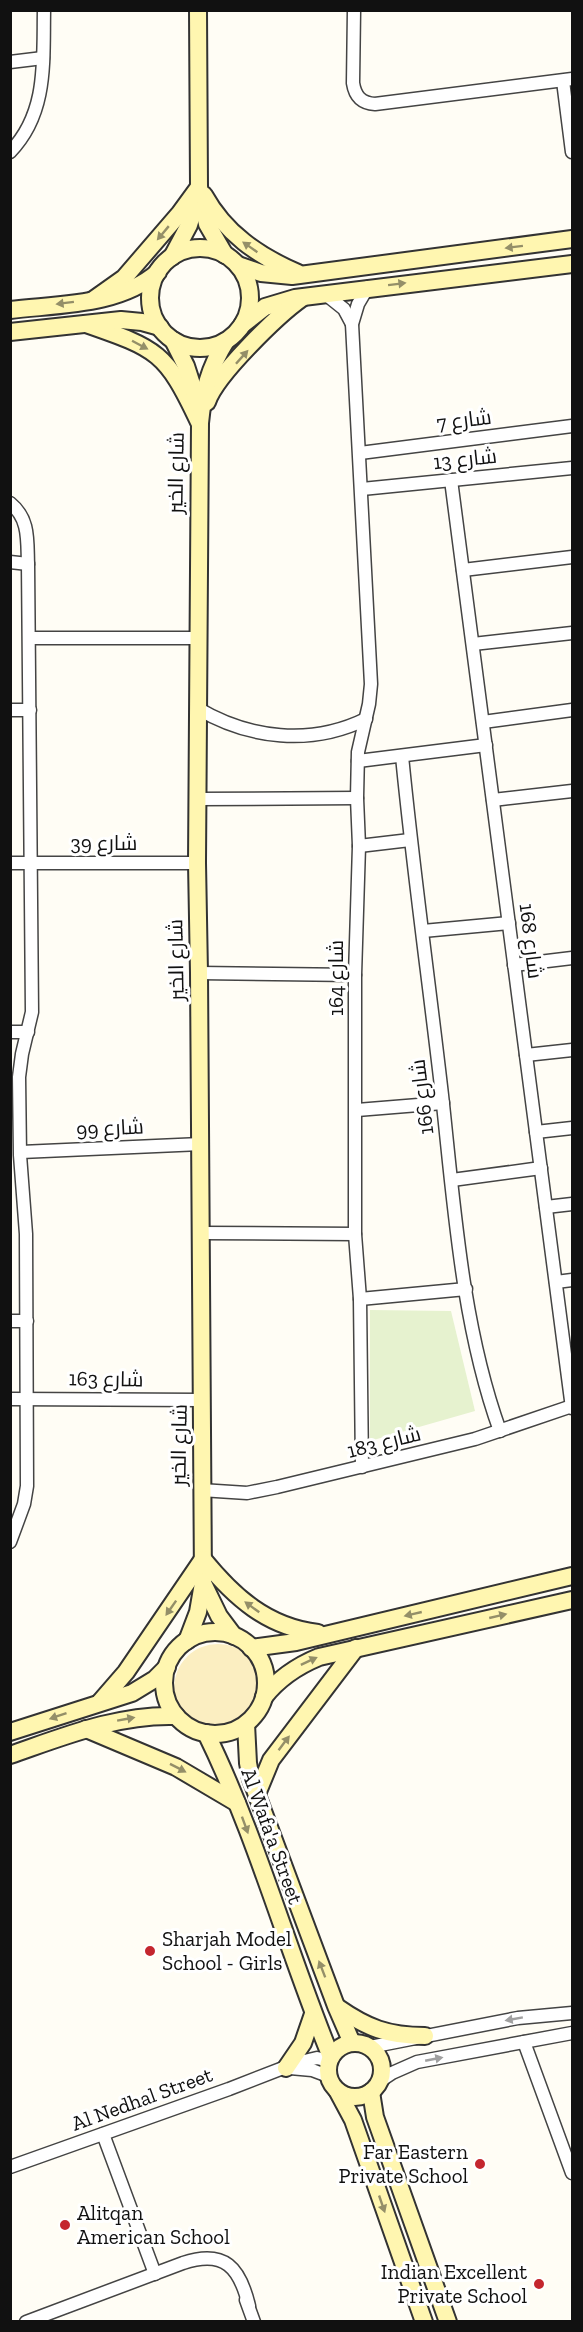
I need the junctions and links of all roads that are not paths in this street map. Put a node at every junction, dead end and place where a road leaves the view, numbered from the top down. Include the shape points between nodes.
1 (44, 10) edge
2 (198, 10) edge
3 (354, 10) edge
4 (43, 58) junction
5 (10, 62) edge
6 (568, 80) edge
7 (10, 152) edge
8 (573, 152) edge
9 (199, 186) junction
10 (573, 239) edge
11 (172, 257) junction
12 (231, 260) junction
13 (573, 264) edge
14 (158, 271) junction
15 (302, 274) junction
16 (368, 287) junction
17 (324, 293) junction
18 (306, 296) junction
19 (93, 300) junction
20 (10, 310) edge
21 (86, 324) junction
22 (352, 324) junction
23 (242, 326) junction
24 (160, 327) junction
25 (10, 332) edge
26 (173, 340) junction
27 (226, 341) junction
28 (200, 423) junction
29 (573, 426) edge
30 (360, 453) junction
31 (573, 468) edge
32 (452, 480) junction
33 (362, 489) junction
34 (10, 503) edge
35 (573, 557) edge
36 (10, 562) edge
37 (28, 564) junction
38 (463, 570) junction
39 (573, 633) edge
40 (30, 638) junction
41 (197, 638) junction
42 (473, 644) junction
43 (197, 708) junction
44 (10, 710) edge
45 (30, 710) junction
46 (573, 710) edge
47 (366, 719) junction
48 (483, 722) junction
49 (486, 745) junction
50 (402, 756) junction
51 (358, 761) junction
52 (573, 791) edge
53 (357, 798) junction
54 (198, 799) junction
55 (493, 800) junction
56 (410, 840) junction
57 (359, 846) junction
58 (10, 863) edge
59 (30, 863) junction
60 (197, 863) junction
61 (509, 922) junction
62 (423, 931) junction
63 (573, 958) edge
64 (514, 965) junction
65 (200, 973) junction
66 (355, 975) junction
67 (10, 1032) edge
68 (28, 1032) junction
69 (573, 1050) edge
70 (526, 1055) junction
71 (15, 1084) edge
72 (443, 1103) junction
73 (357, 1110) junction
74 (10, 1111) edge
75 (20, 1120) junction
76 (573, 1128) edge
77 (536, 1132) junction
78 (201, 1144) junction
79 (17, 1155) edge
80 (541, 1168) junction
81 (452, 1180) junction
82 (573, 1204) edge
83 (546, 1207) junction
84 (201, 1233) junction
85 (355, 1234) junction
86 (573, 1280) edge
87 (556, 1282) junction
88 (466, 1289) junction
89 (360, 1299) junction
90 (10, 1321) edge
91 (27, 1321) junction
92 (27, 1398) junction
93 (10, 1399) edge
94 (202, 1400) junction
95 (572, 1406) edge
96 (500, 1431) junction
97 (362, 1467) junction
98 (201, 1490) junction
99 (10, 1542) edge
100 (203, 1559) junction
101 (573, 1576) edge
102 (203, 1583) junction
103 (573, 1600) edge
104 (324, 1634) junction
105 (234, 1636) junction
106 (187, 1641) junction
107 (251, 1648) junction
108 (356, 1648) junction
109 (166, 1667) junction
110 (264, 1698) junction
111 (100, 1702) junction
112 (176, 1716) junction
113 (246, 1724) junction
114 (86, 1729) junction
115 (10, 1732) edge
116 (206, 1733) junction
117 (10, 1755) edge
118 (257, 1794) junction
119 (237, 1803) junction
120 (336, 2006) junction
121 (573, 2013) edge
122 (313, 2014) junction
123 (573, 2033) edge
124 (425, 2036) junction
125 (524, 2042) junction
126 (352, 2043) junction
127 (369, 2048) junction
128 (329, 2065) junction
129 (286, 2068) junction
130 (375, 2087) junction
131 (338, 2092) junction
132 (103, 2134) junction
133 (10, 2167) edge
134 (573, 2173) edge
135 (155, 2274) junction
136 (26, 2322) edge
137 (254, 2322) edge
138 (424, 2322) edge
139 (448, 2322) edge

1 - 4 street
2 - 9 street
3 - 6 street via 354,92 366,103
4 - 5 street
4 - 7 street via 37,109 26,133
6 - 8 street
9 - 11 street via 193,214
9 - 12 street via 207,225
15 -> 9 street via 243,242 220,218
9 -> 19 street via 124,278
10 -> 15 street
11 - 12 street via 193,248 213,250
11 - 14 street
12 - 15 street via 273,275
12 - 23 street via 244,273 250,291 249,311
16 -> 13 street
14 - 19 street via 130,291
14 - 24 street via 150,295 153,315
16 - 17 street
16 - 22 street via 357,304
17 - 18 street
17 - 22 street via 344,309
18 - 23 street via 265,307
28 -> 18 street via 215,386 275,320
19 -> 20 street
21 - 24 street via 121,320
21 - 25 street
21 -> 28 street via 121,335 157,354 178,378
22 - 30 street, شارع 164
23 - 27 street
24 - 26 street
26 - 27 street via 198,348
26 - 28 street via 192,380
27 - 28 street, شارع الخير via 206,384
28 - 41 street, شارع الخير
29 - 30 street, شارع 7
30 - 33 street, شارع 164
31 - 32 street, شارع 13
32 - 33 street, شارع 13
32 - 38 street, شارع 168
33 - 47 street, شارع 164 via 371,667
34 - 37 street via 27,528
35 - 38 street
36 - 37 street
37 - 40 street
38 - 42 street, شارع 168
39 - 42 street
40 - 41 street
40 - 45 street
41 - 43 street, شارع الخير
42 - 48 street, شارع 168
43 - 47 street via 238,728 283,736 326,734
43 - 54 street, شارع الخير
44 - 45 street
45 - 59 street
46 - 48 street
47 - 51 street, شارع 164
48 - 49 street, شارع 168
49 - 50 street
49 - 55 street, شارع 168
50 - 51 street
50 - 56 street, شارع 166
51 - 53 street, شارع 164
52 - 55 street
53 - 54 street
53 - 57 street, شارع 164
54 - 60 street, شارع الخير
55 - 61 street, شارع 168
56 - 57 street
56 - 62 street, شارع 166
57 - 66 street, شارع 164
58 - 59 street, شارع 39
59 - 60 street, شارع 39
59 - 68 street via 32,1012
60 - 65 street, شارع الخير
61 - 62 street
61 - 64 street, شارع 168
62 - 72 street, شارع 166
63 - 64 street
64 - 70 street, شارع 168
65 - 66 street
65 - 78 street, شارع الخير
66 - 73 street, شارع 164
67 - 68 street
68 - 71 street
69 - 70 street
70 - 77 street, شارع 168
71 - 75 street
72 - 73 street
72 - 81 street, شارع 166
73 - 85 street, شارع 164
74 - 75 street
75 - 79 street
76 - 77 street
77 - 80 street, شارع 168
78 - 79 street, شارع 99
78 - 84 street, شارع الخير
79 - 91 street via 26,1218
80 - 81 street
80 - 83 street, شارع 168
81 - 88 street, شارع 166
82 - 83 street
83 - 87 street, شارع 168
84 - 85 street
84 - 94 street, شارع الخير
85 - 89 street, شارع 164
86 - 87 street
87 - 95 street, شارع 168
88 - 89 street
88 - 96 street, شارع 166 via 481,1373
89 - 97 street, شارع 164
90 - 91 street
91 - 92 street
92 - 93 street, شارع 163
92 - 94 street, شارع 163
92 - 99 street via 27,1486 20,1520
94 - 98 street, شارع الخير
95 - 96 street, شارع 183
96 - 97 street, شارع 183
97 - 98 street, شارع 183 via 254,1491
98 - 100 street, شارع الخير
100 - 102 street, شارع الخير
104 -> 100 street via 291,1629 265,1616 222,1582
100 -> 111 street via 126,1672
101 -> 104 street
102 - 105 street, شارع الخير
102 - 106 street, شارع الخير
108 -> 103 street
104 - 107 street
105 - 106 street via 210,1633
105 - 107 street
106 - 109 street
107 - 110 street via 263,1666
110 -> 108 street via 283,1677 306,1662
118 -> 108 street via 271,1760
109 - 111 street via 145,1687
109 - 112 street via 165,1693
110 - 113 street
111 -> 115 street
114 -> 112 street via 129,1718
112 - 116 street
113 - 116 street via 227,1732
113 - 118 street, Al Wafa'a Street via 248,1763
114 - 117 street
114 -> 119 street via 176,1767
116 - 119 street, Al Wafa'a Street
120 -> 118 street, Al Wafa'a Street
119 -> 122 street, Al Wafa'a Street
120 - 124 street via 379,2031
120 - 126 street, Al Wafa'a Street
121 -> 124 street via 518,2018
122 - 128 street, Al Wafa'a Street
122 - 129 street via 303,2043
123 - 125 street
124 - 127 street
130 -> 125 street via 417,2062
125 - 134 street
126 - 127 street
126 - 128 street via 336,2050
127 - 130 street via 382,2066
128 - 129 street, Al Nedhal Street via 312,2070
128 - 131 street
129 - 132 street, Al Nedhal Street
130 - 131 street via 364,2096
130 - 139 street via 375,2117
131 -> 138 street via 353,2120
132 - 133 street, Al Nedhal Street
132 - 135 street
135 - 136 street
135 - 137 street via 201,2258 216,2258 242,2281

